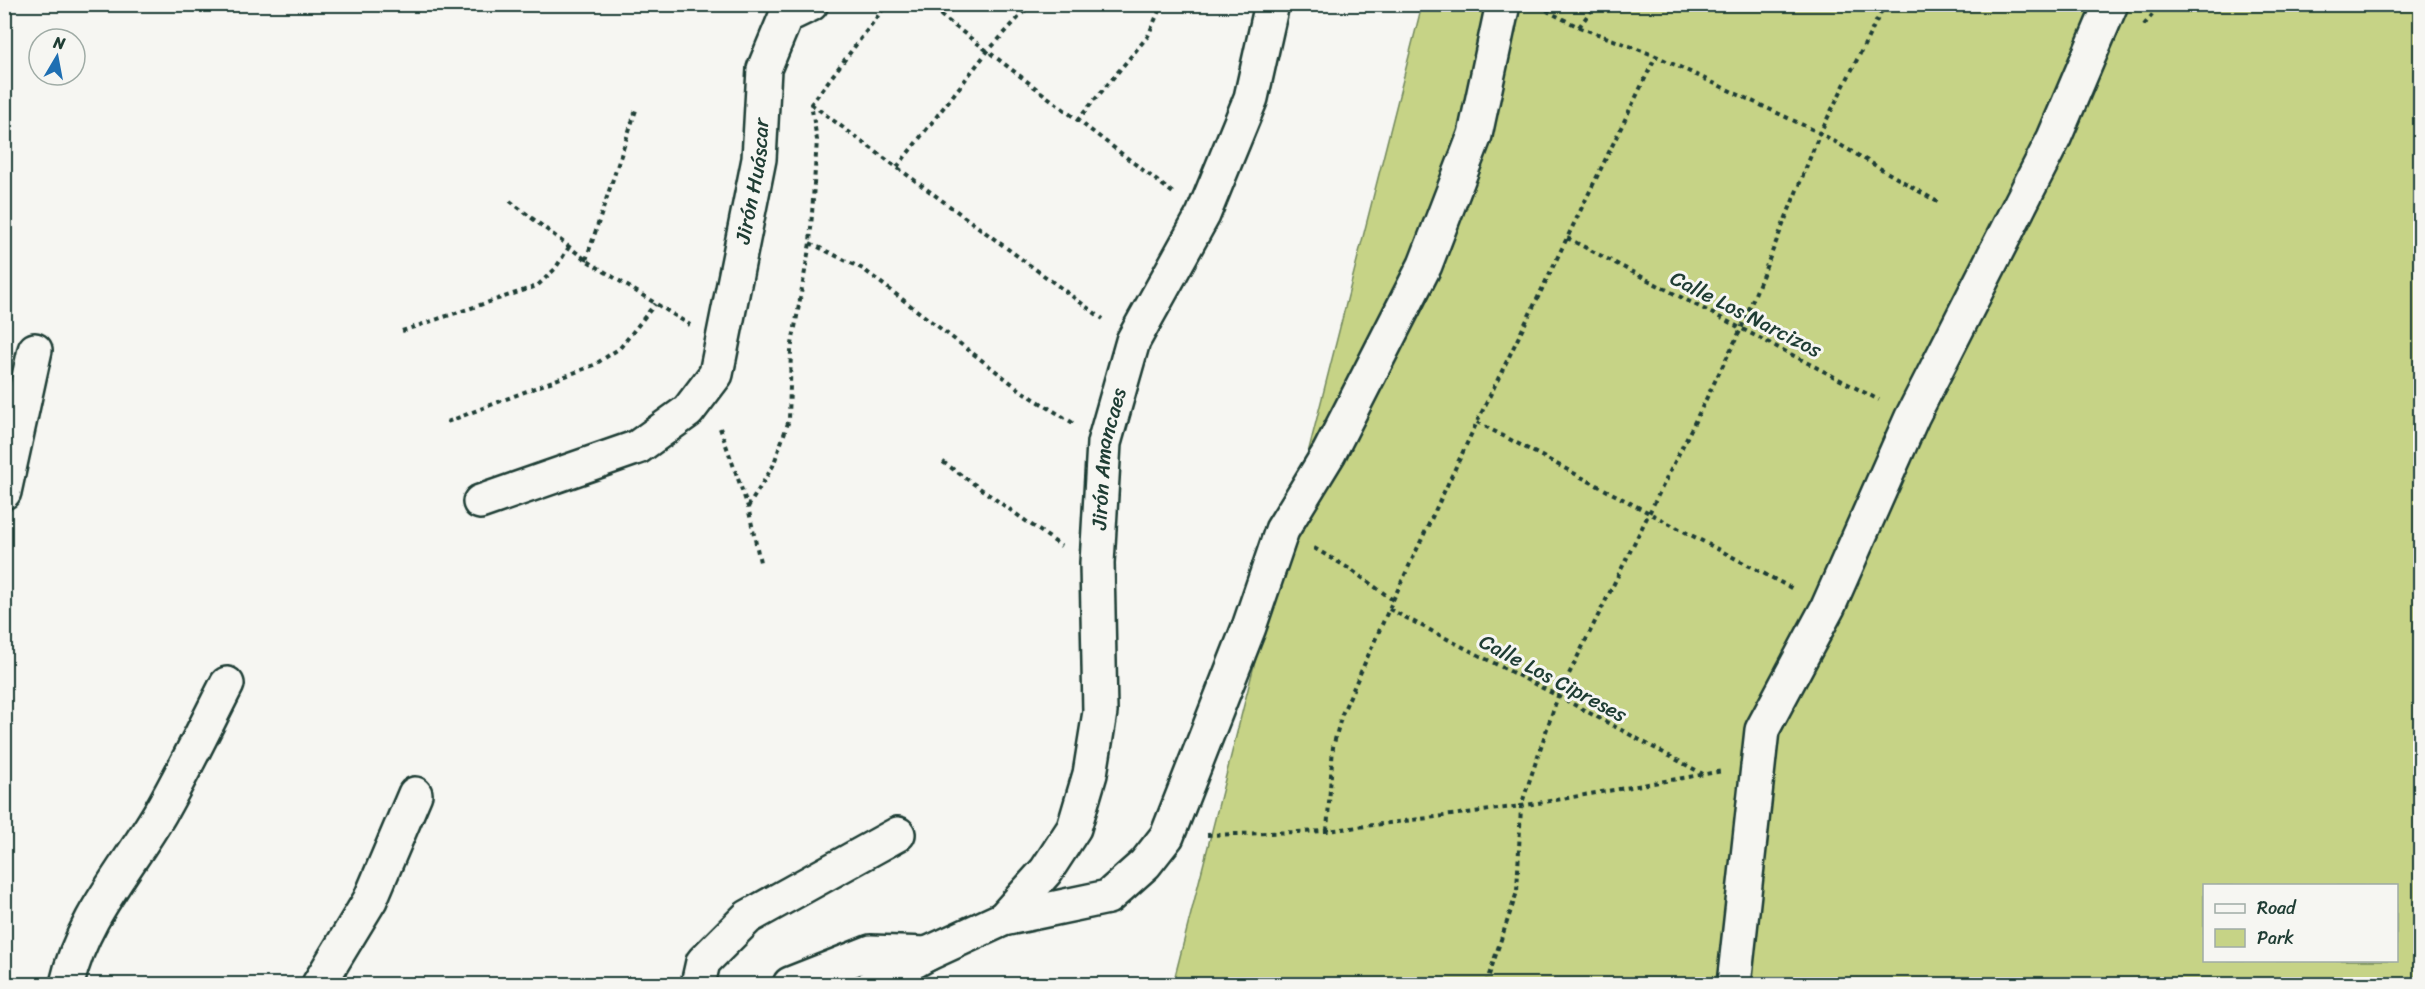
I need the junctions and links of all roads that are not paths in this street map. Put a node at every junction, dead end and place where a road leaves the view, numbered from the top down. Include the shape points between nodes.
1 (811, 4) edge
2 (1272, 4) edge
3 (1503, 4) edge
4 (2111, 4) edge
5 (35, 350) dead end
6 (4, 492) edge
7 (480, 502) dead end
8 (227, 684) dead end
9 (416, 794) dead end
10 (898, 834) dead end
11 (1003, 919) junction
12 (927, 954) junction
13 (67, 984) edge
14 (319, 984) edge
15 (698, 984) edge
16 (790, 984) edge
17 (874, 984) edge
18 (1734, 984) edge

1 - 7 street, Jirón Huáscar via 786,16 764,69 759,159 718,359 688,411 638,447
2 - 11 street, Jirón Amancaes via 1251,98 1203,215 1133,341 1104,443 1097,562 1100,712 1090,774 1074,828 1046,871
3 - 11 street via 1475,135 1425,265 1329,453 1282,530 1249,627 1167,836 1145,864 1108,897
4 - 18 street via 2054,138 1912,417 1828,607 1762,730
5 - 6 street
8 - 13 street via 159,814 105,896 72,960
9 - 14 street via 370,900
10 - 15 street via 748,917 703,962
11 - 12 street
12 - 16 street via 871,952
12 - 17 street

